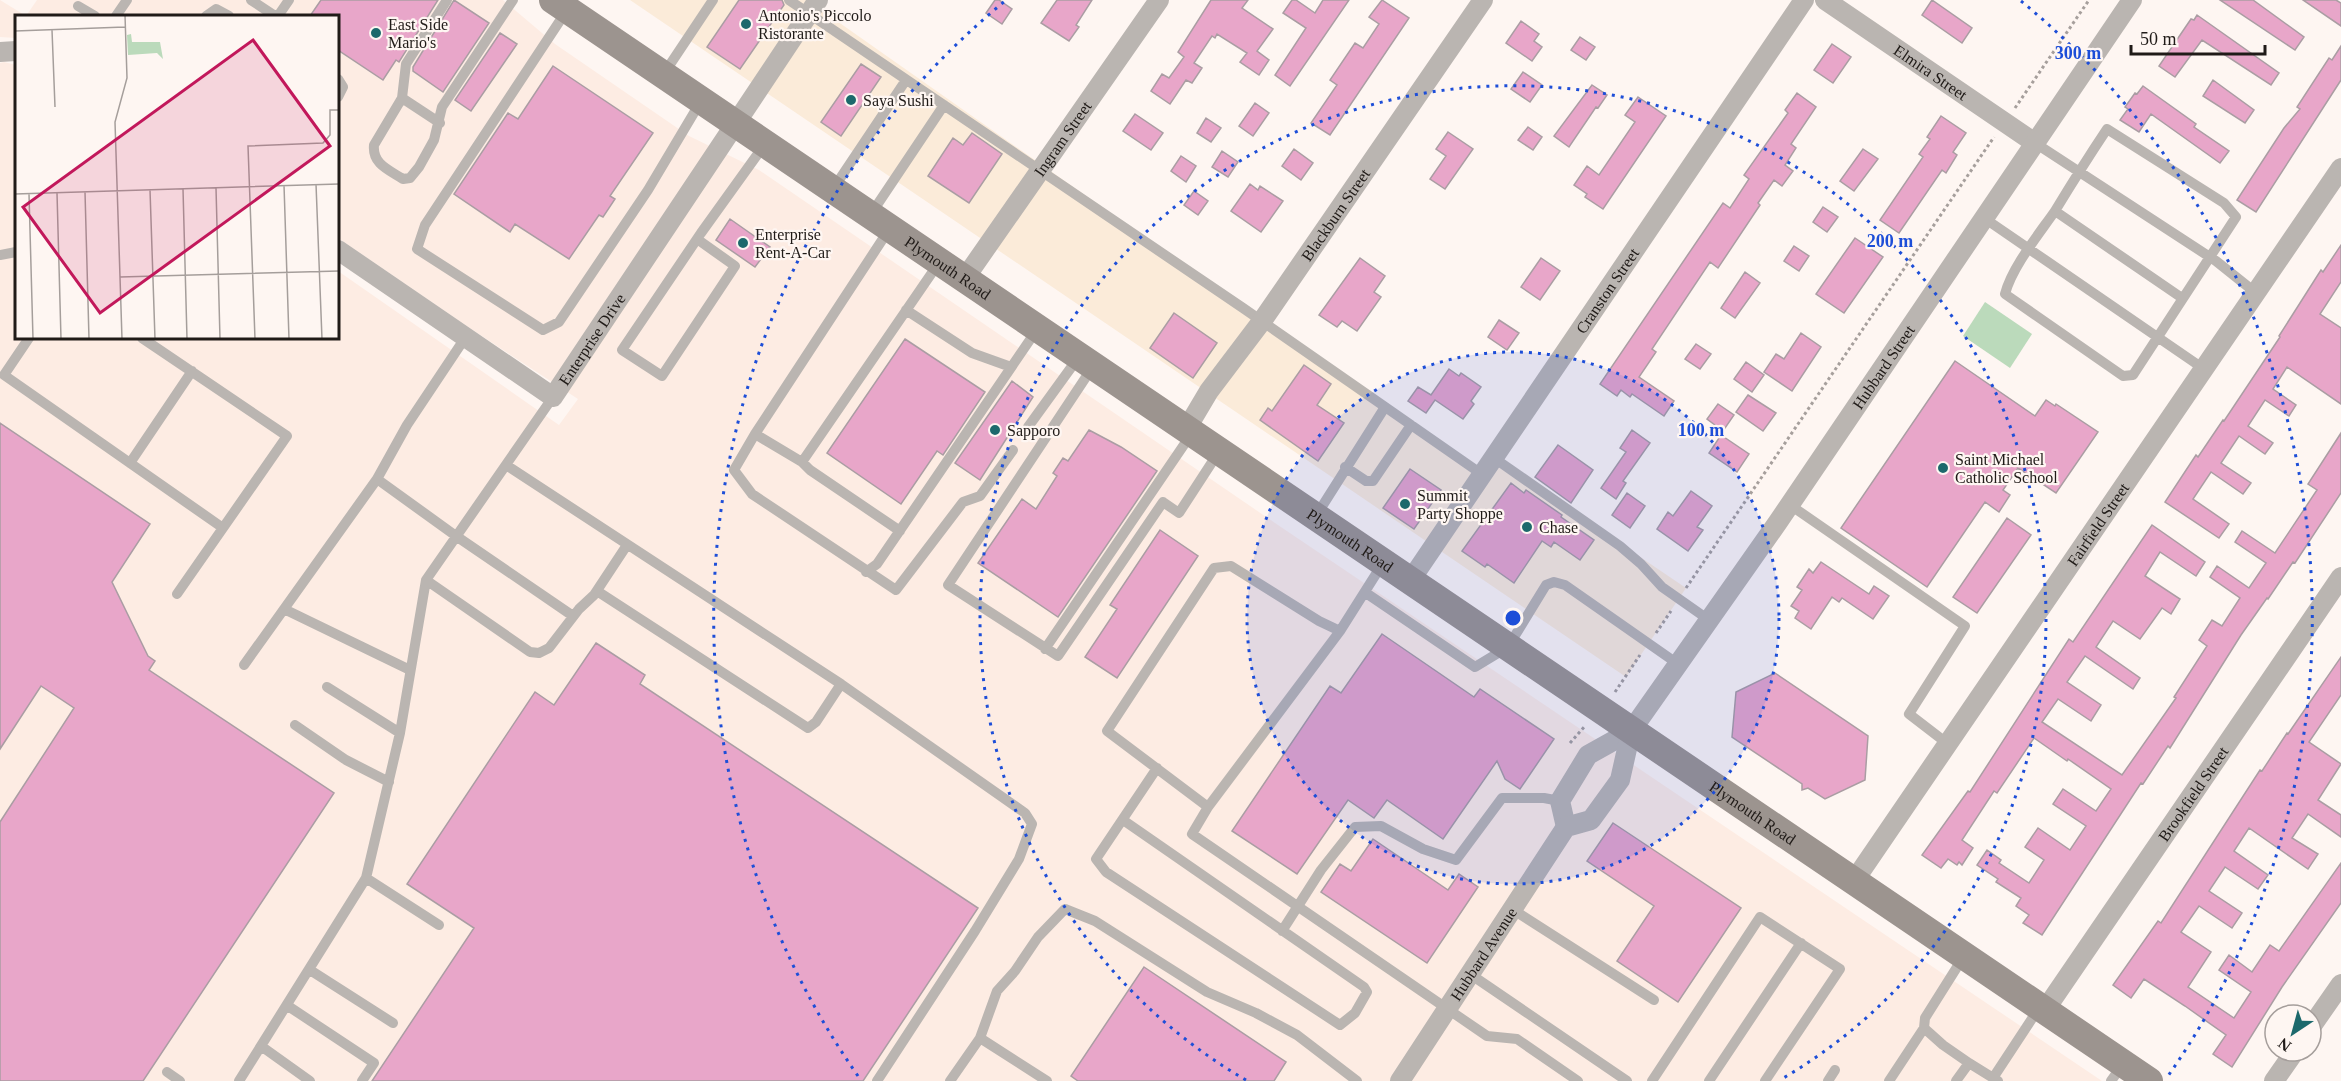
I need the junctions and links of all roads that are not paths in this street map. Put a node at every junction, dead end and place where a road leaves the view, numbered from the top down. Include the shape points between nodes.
1 (127, 0) edge
2 (251, 0) edge
3 (289, 0) edge
4 (447, 0) edge
5 (513, 0) edge
6 (713, 0) edge
7 (789, 0) edge
8 (1159, 0) edge
9 (1483, 0) edge
10 (1804, 0) edge
11 (1825, 0) edge
12 (2132, 0) edge
13 (560, 5) edge
14 (78, 6) dead end
15 (813, 7) edge
16 (93, 15) edge
17 (117, 15) edge
18 (207, 15) edge
19 (227, 15) edge
20 (275, 15) edge
21 (278, 15) edge
22 (15, 51) edge
23 (0, 52) edge
24 (663, 75) junction
25 (906, 80) junction
26 (402, 99) junction
27 (701, 101) junction
28 (944, 105) junction
29 (440, 123) junction
30 (734, 123) junction
31 (2035, 142) junction
32 (765, 144) junction
33 (2341, 168) edge
34 (1040, 170) junction
35 (2078, 171) junction
36 (832, 189) junction
37 (2055, 211) junction
38 (1984, 218) junction
39 (880, 221) junction
40 (697, 239) junction
41 (2028, 249) junction
42 (339, 251) edge
43 (15, 252) edge
44 (0, 255) edge
45 (2209, 256) junction
46 (940, 261) junction
47 (965, 278) junction
48 (2256, 293) junction
49 (2182, 298) junction
50 (906, 310) junction
51 (1262, 321) junction
52 (1038, 327) junction
53 (2157, 337) junction
54 (465, 338) junction
55 (28, 339) edge
56 (144, 339) edge
57 (1087, 361) junction
58 (1011, 367) junction
59 (2204, 369) junction
60 (192, 371) junction
61 (553, 398) junction
62 (1385, 407) junction
63 (1411, 425) junction
64 (1028, 427) dead end
65 (1190, 430) junction
66 (755, 434) junction
67 (1013, 450) dead end
68 (1220, 451) junction
69 (1494, 458) junction
70 (802, 462) junction
71 (130, 463) junction
72 (506, 465) junction
73 (1345, 467) junction
74 (1483, 475) junction
75 (377, 479) junction
76 (1790, 505) junction
77 (1316, 516) junction
78 (223, 528) junction
79 (900, 531) junction
80 (456, 536) junction
81 (627, 545) junction
82 (1384, 562) junction
83 (866, 572) junction
84 (2341, 577) edge
85 (426, 580) junction
86 (1410, 580) junction
87 (597, 591) junction
88 (1366, 593) junction
89 (177, 594) dead end
90 (284, 609) junction
91 (573, 616) junction
92 (1709, 620) junction
93 (1340, 631) junction
94 (1508, 647) junction
95 (1045, 649) junction
96 (1678, 664) junction
97 (244, 665) dead end
98 (410, 670) junction
99 (841, 684) junction
100 (327, 687) dead end
101 (295, 725) dead end
102 (1631, 731) junction
103 (400, 733) junction
104 (1948, 744) junction
105 (1157, 768) junction
106 (389, 782) junction
107 (1560, 801) junction
108 (1208, 807) junction
109 (1123, 820) junction
110 (1566, 827) junction
111 (366, 878) junction
112 (1854, 881) junction
113 (1299, 905) junction
114 (1512, 909) junction
115 (439, 925) dead end
116 (1282, 931) junction
117 (1801, 943) junction
118 (1964, 956) junction
119 (309, 970) junction
120 (1470, 974) junction
121 (2341, 984) edge
122 (1654, 1000) dead end
123 (288, 1006) junction
124 (1448, 1009) junction
125 (2043, 1009) junction
126 (2323, 1010) edge
127 (393, 1023) dead end
128 (1924, 1028) junction
129 (980, 1038) junction
130 (261, 1046) junction
131 (1969, 1063) junction
132 (2287, 1063) edge
133 (1835, 1070) dead end
134 (167, 1072) dead end
135 (2117, 1072) edge
136 (1995, 1079) edge
137 (180, 1081) edge
138 (239, 1081) edge
139 (310, 1081) edge
140 (362, 1081) edge
141 (877, 1081) edge
142 (950, 1081) edge
143 (1047, 1081) edge
144 (1357, 1081) edge
145 (1400, 1081) edge
146 (1578, 1081) edge
147 (1628, 1081) edge
148 (1652, 1081) edge
149 (1709, 1081) edge
150 (1765, 1081) edge
151 (1828, 1081) edge
152 (1889, 1081) edge
153 (1956, 1081) edge
154 (2149, 1081) edge
155 (2274, 1081) edge

1 - 17 lane
2 - 20 lane
3 - 21 lane
4 - 26 lane via 406,64
5 - 29 lane via 442,107
6 - 24 lane
7 - 15 lane
8 - 34 street, Ingram Street
9 - 51 street, Blackburn Street
10 - 69 street, Cranston Street
11 - 31 street, Elmira Street
12 - 31 street, Hubbard Street
13 - 24 main road, Plymouth Road
13 - 27 lane via 425,225 417,249 543,330 559,322 648,190
14 - 16 lane
15 - 25 lane
15 - 30 street, Enterprise Drive
18 - 19 lane via 216,9
22 - 23 street
24 - 27 main road, Plymouth Road
25 - 28 lane
25 - 36 lane
26 - 29 lane
26 - 29 lane via 374,145 373,154 378,163 403,179 410,178 419,167
27 - 30 main road, Plymouth Road
28 - 34 lane
28 - 39 lane
30 - 32 main road, Plymouth Road
30 - 61 street, Enterprise Drive
31 - 35 lane
31 - 38 street, Hubbard Street
32 - 36 main road, Plymouth Road
32 - 40 lane
33 - 48 street, Fairfield Street
34 - 47 street, Ingram Street
34 - 51 lane
35 - 37 lane
35 - 45 lane
35 - 45 lane via 2108,129 2112,130 2224,203 2236,218
36 - 39 main road, Plymouth Road
37 - 41 lane
37 - 49 lane
38 - 41 lane
38 - 76 street, Hubbard Street
39 - 46 main road, Plymouth Road
39 - 66 lane
40 - 40 lane via 622,350 663,376 735,267
41 - 53 lane
41 - 53 lane via 2005,294 2123,376 2133,375
42 - 54 street, Enterprise Drive
43 - 44 lane
45 - 48 lane
45 - 49 lane
46 - 47 main road, Plymouth Road
46 - 50 lane
47 - 52 main road, Plymouth Road
48 - 59 street, Fairfield Street
49 - 53 lane
50 - 58 lane via 972,353
50 - 70 lane
51 - 62 lane
51 - 65 street, Blackburn Street via 1209,391
52 - 57 main road, Plymouth Road
52 - 58 lane
53 - 59 lane
54 - 61 street, Enterprise Drive
54 - 75 lane via 407,425
55 - 71 lane via 4,375
56 - 60 lane
57 - 64 lane
57 - 65 main road, Plymouth Road
57 - 95 lane via 948,585
58 - 79 lane
59 - 104 street, Fairfield Street
60 - 71 lane
60 - 78 lane via 287,436
61 - 72 lane
62 - 63 lane
62 - 73 lane
63 - 73 lane via 1373,481 1366,481
63 - 74 lane
65 - 68 main road, Plymouth Road
65 - 95 lane
66 - 70 lane
66 - 83 lane via 734,470 753,494
67 - 83 lane via 980,496 963,502 896,590
68 - 77 main road, Plymouth Road
68 - 95 lane via 1179,513 1163,502 1058,656
69 - 74 street, Cranston Street
69 - 92 lane via 1620,546 1662,587
70 - 79 lane
71 - 78 lane
72 - 80 lane
72 - 81 lane
73 - 77 lane
74 - 86 street, Cranston Street
75 - 80 lane
75 - 90 lane
76 - 92 street, Hubbard Street
76 - 104 lane via 1965,626 1908,714
77 - 82 main road, Plymouth Road
78 - 89 lane
79 - 83 lane via 878,564
80 - 85 lane
80 - 91 lane
81 - 87 lane
81 - 99 lane
82 - 86 main road, Plymouth Road
82 - 88 lane
84 - 125 street, Brookfield Street
85 - 91 lane via 530,652 549,648
85 - 98 lane
86 - 94 main road, Plymouth Road
87 - 91 lane
87 - 99 lane via 808,728
88 - 93 lane
88 - 94 lane via 1475,667
90 - 97 lane
90 - 98 lane
92 - 96 street, Hubbard Street
93 - 105 lane via 1231,566 1214,568 1107,731
93 - 108 lane
94 - 96 lane via 1546,585 1554,582 1565,585
94 - 102 main road, Plymouth Road
96 - 102 street, Hubbard Street
98 - 103 lane
99 - 141 lane via 1025,813 1032,824 1019,859
100 - 103 lane
101 - 106 lane via 346,760
102 - 107 street via 1588,755
102 - 110 street via 1620,780 1591,820
102 - 112 main road, Plymouth Road
103 - 106 lane
104 - 112 street, Fairfield Street
105 - 108 lane
105 - 109 lane
106 - 111 lane
107 - 110 street
107 - 113 lane via 1502,798 1456,860 1423,849 1381,826 1355,827
108 - 113 lane via 1192,834
109 - 116 lane
109 - 116 lane via 1096,859 1106,872 1340,1025 1355,1013 1367,992 1364,987
110 - 114 street, Hubbard Avenue
111 - 115 lane
111 - 119 lane
112 - 118 main road, Plymouth Road
113 - 116 lane
113 - 124 lane
114 - 120 street, Hubbard Avenue
114 - 122 lane
117 - 148 lane via 1760,917
117 - 149 lane
117 - 150 lane via 1840,969
118 - 125 main road, Plymouth Road
118 - 128 lane via 1925,1018
119 - 123 lane
119 - 127 lane
120 - 124 street, Hubbard Avenue
120 - 147 lane
121 - 126 street
123 - 130 lane
123 - 140 lane via 374,1064
124 - 145 street, Hubbard Avenue
124 - 146 lane via 1487,1036 1517,1039
125 - 135 main road, Plymouth Road
125 - 136 lane
128 - 131 lane
128 - 152 lane
129 - 142 lane
129 - 143 lane
129 - 144 lane via 997,991 1065,909 1095,921 1208,992 1297,1035
130 - 138 lane
130 - 139 lane
131 - 136 lane
131 - 153 lane
132 - 155 street
133 - 151 lane
134 - 137 lane
135 - 154 main road, Plymouth Road

